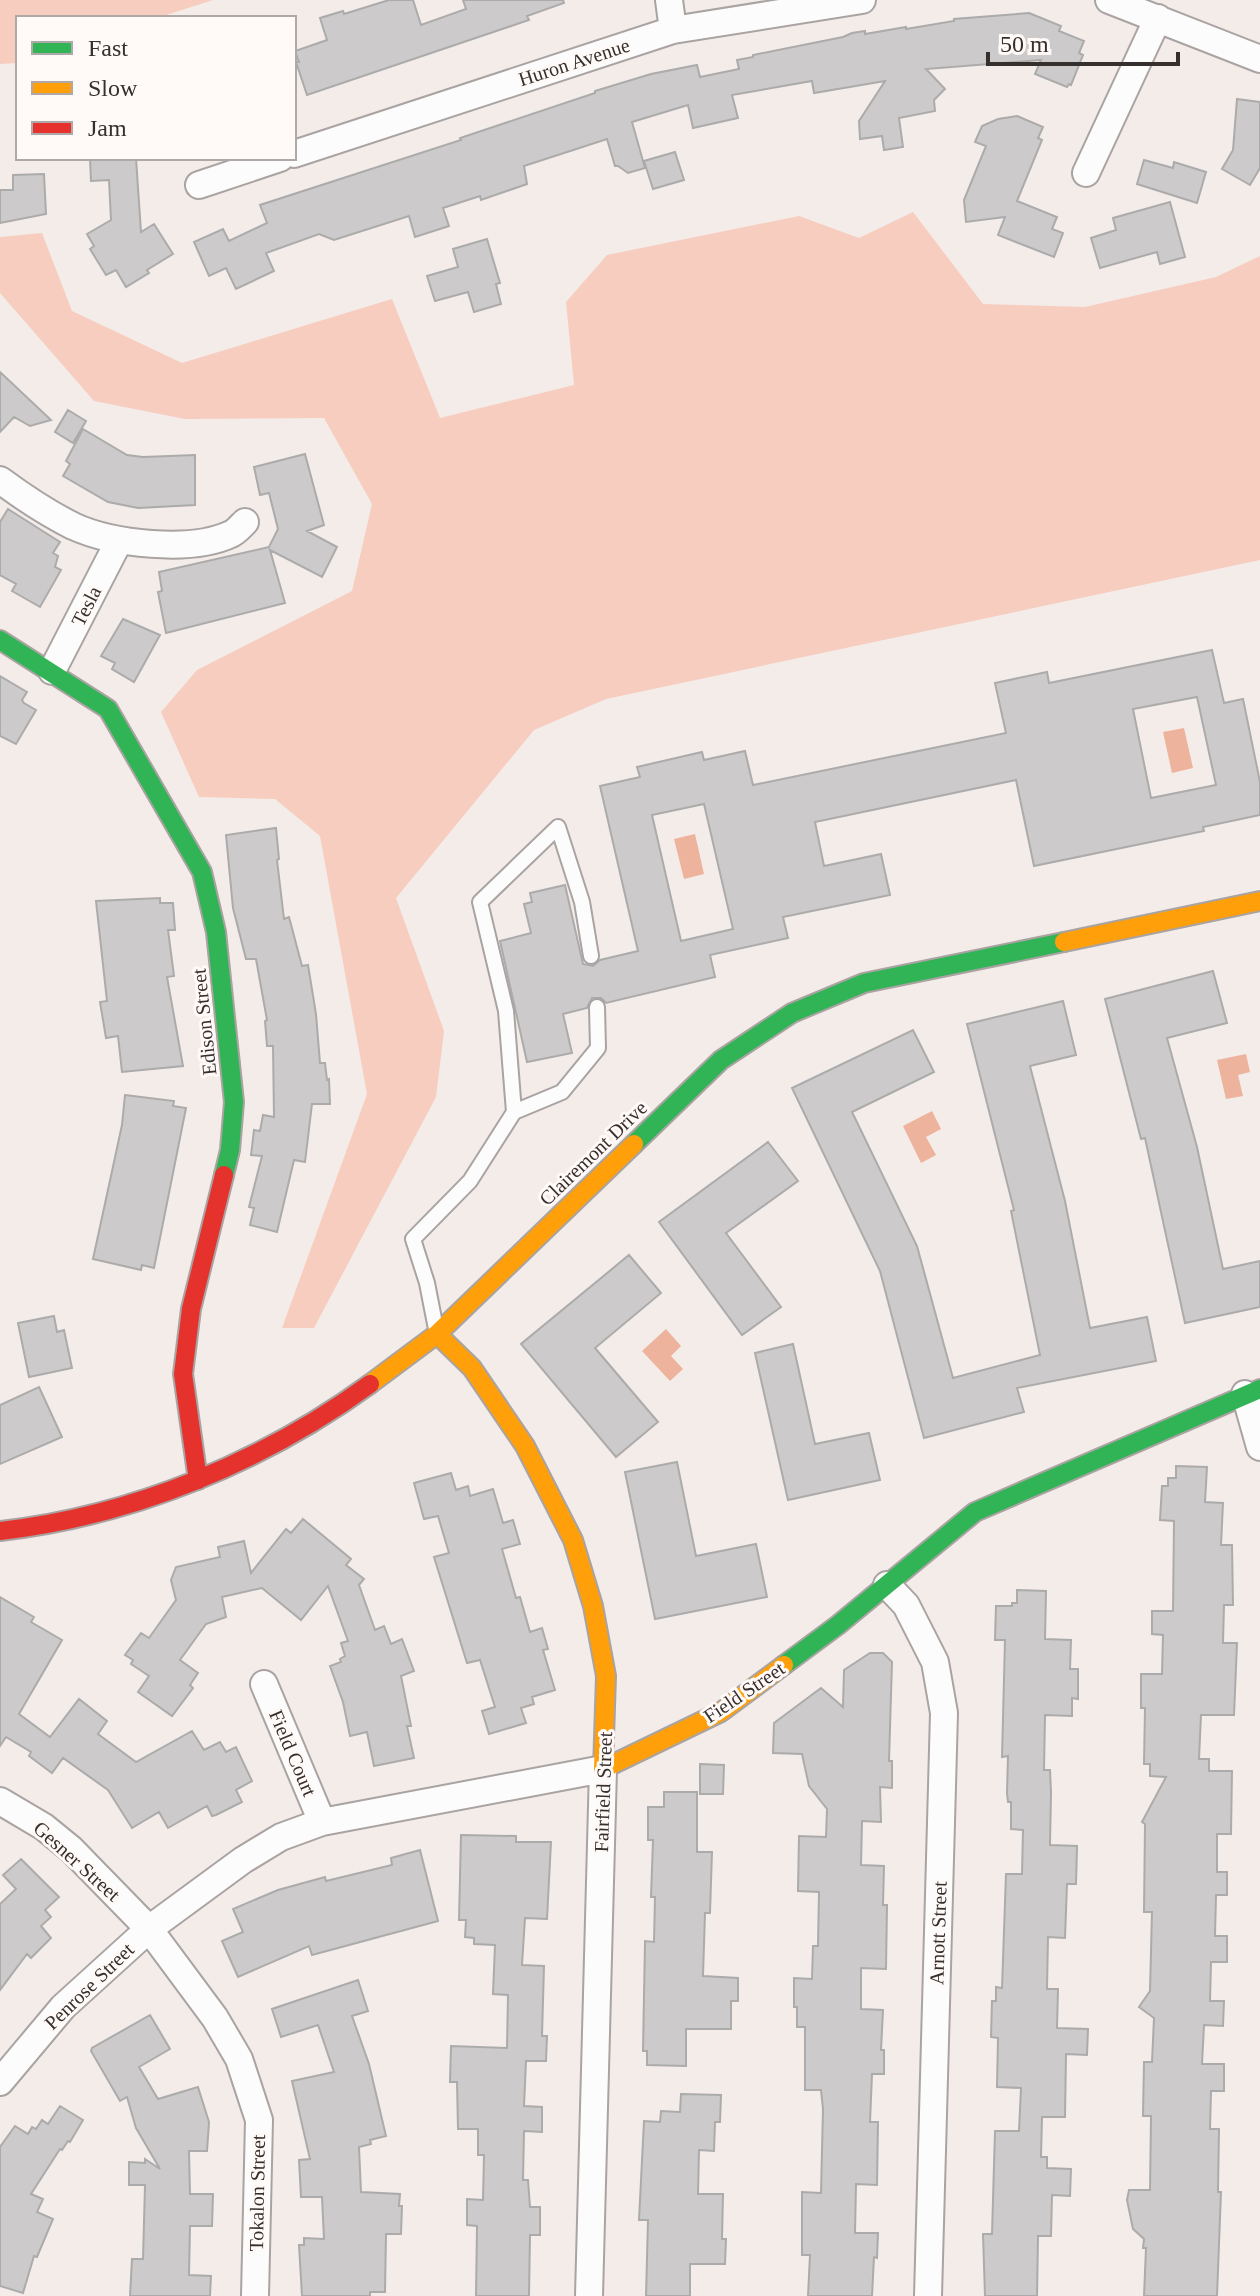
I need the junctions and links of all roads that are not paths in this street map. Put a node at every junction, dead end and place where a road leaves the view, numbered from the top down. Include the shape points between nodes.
1 (669, 0) edge
2 (862, 0) edge
3 (1109, 0) edge
4 (1158, 18) junction
5 (673, 30) junction
6 (1260, 59) edge
7 (296, 153) edge
8 (274, 160) edge
9 (1086, 173) dead end
10 (199, 185) dead end
11 (0, 480) edge
12 (245, 522) dead end
13 (119, 541) junction
14 (0, 640) edge
15 (52, 671) junction
16 (1260, 901) edge
17 (591, 956) dead end
18 (597, 1007) dead end
19 (514, 1112) junction
20 (437, 1334) junction
21 (1252, 1392) edge
22 (1260, 1447) edge
23 (198, 1480) junction
24 (0, 1531) edge
25 (887, 1585) junction
26 (264, 1684) dead end
27 (603, 1769) junction
28 (0, 1801) edge
29 (322, 1822) junction
30 (149, 1929) junction
31 (0, 2082) edge
32 (255, 2296) edge
33 (589, 2296) edge
34 (928, 2296) edge

1 - 5 street
2 - 5 street, Huron Avenue
3 - 4 street
4 - 6 street
4 - 9 street
5 - 7 street, Huron Avenue
8 - 10 street
11 - 13 street via 75,527
12 - 13 street via 231,534 182,546
13 - 15 street, Tesla
14 - 15 street, Edison Street
15 - 23 street, Edison Street via 108,709 202,872 216,932 234,1102 230,1150 191,1309 183,1374
16 - 20 street, Clairemont Drive via 864,983 792,1013 721,1060
17 - 19 lane via 582,902 558,827 480,902 506,1011
18 - 19 lane via 598,1048 562,1092
19 - 20 lane via 470,1181 413,1239
20 - 23 street, Clairemont Drive via 324,1417
20 - 27 street, Fairfield Street via 472,1368 525,1446 573,1540 606,1676
21 - 22 street
21 - 25 street, Field Street via 975,1512
23 - 24 street, Clairemont Drive via 126,1505
25 - 27 street, Field Street via 721,1712
25 - 34 street, Arnott Street via 906,1605 935,1662 944,1713
26 - 29 street, Field Court
27 - 29 street, Field Street
27 - 33 street, Fairfield Street
28 - 30 street, Gesner Street via 53,1834
29 - 30 street, Field Street via 281,1837 243,1860
30 - 31 street, Penrose Street via 63,2007
30 - 32 street, Tokalon Street via 239,2059 259,2120

